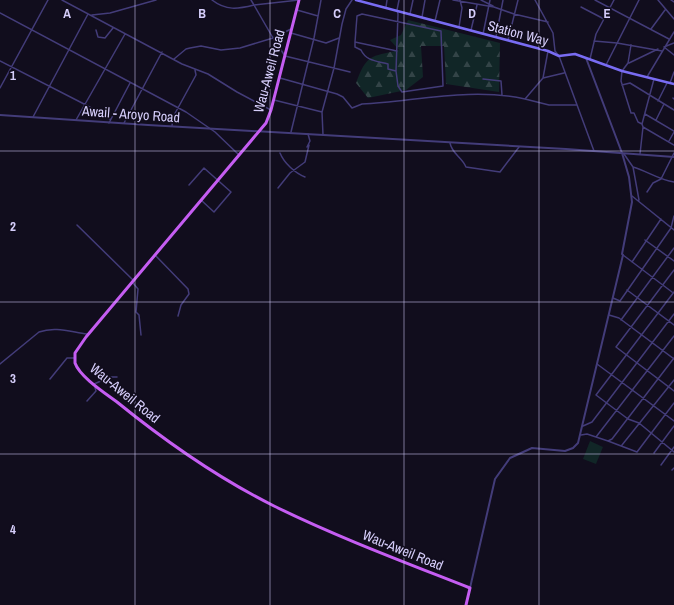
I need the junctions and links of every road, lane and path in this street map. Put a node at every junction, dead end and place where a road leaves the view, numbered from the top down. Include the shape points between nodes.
1 (48, 0) edge
2 (62, 0) edge
3 (156, 0) edge
4 (212, 0) edge
5 (250, 0) edge
6 (299, 0) edge
7 (321, 0) edge
8 (352, 0) edge
9 (356, 0) edge
10 (374, 0) edge
11 (387, 0) edge
12 (399, 0) edge
13 (413, 0) edge
14 (426, 0) edge
15 (440, 0) edge
16 (452, 0) edge
17 (481, 0) edge
18 (490, 0) edge
19 (503, 0) edge
20 (518, 0) edge
21 (535, 0) edge
22 (595, 0) edge
23 (614, 0) edge
24 (639, 0) edge
25 (658, 0) edge
26 (671, 0) edge
27 (362, 1) edge
28 (460, 1) edge
29 (674, 2) edge
30 (373, 4) junction
31 (477, 5) junction
32 (254, 6) junction
33 (489, 6) junction
34 (386, 7) junction
35 (581, 7) dead end
36 (609, 9) junction
37 (296, 10) junction
38 (397, 10) junction
39 (501, 10) junction
40 (665, 10) junction
41 (0, 13) edge
42 (88, 14) junction
43 (410, 14) junction
44 (514, 14) junction
45 (90, 15) junction
46 (318, 16) junction
47 (422, 17) junction
48 (604, 19) junction
49 (629, 19) junction
50 (674, 19) edge
51 (397, 21) junction
52 (435, 21) junction
53 (548, 22) junction
54 (459, 27) junction
55 (113, 28) junction
56 (651, 29) junction
57 (32, 30) junction
58 (96, 30) dead end
59 (471, 30) junction
60 (291, 31) junction
61 (674, 32) edge
62 (125, 34) junction
63 (483, 34) junction
64 (496, 37) junction
65 (273, 38) junction
66 (314, 38) junction
67 (339, 38) junction
68 (669, 39) junction
69 (508, 40) junction
70 (594, 41) junction
71 (355, 42) junction
72 (617, 43) junction
73 (674, 43) edge
74 (631, 45) junction
75 (664, 47) junction
76 (68, 49) junction
77 (658, 49) junction
78 (397, 51) junction
79 (548, 51) junction
80 (662, 51) junction
81 (162, 52) junction
82 (674, 55) edge
83 (285, 56) junction
84 (559, 56) junction
85 (585, 57) junction
86 (174, 59) junction
87 (590, 59) junction
88 (308, 60) junction
89 (0, 61) edge
90 (628, 63) junction
91 (11, 66) junction
92 (606, 66) junction
93 (334, 68) junction
94 (105, 69) junction
95 (195, 70) junction
96 (396, 71) junction
97 (622, 71) junction
98 (350, 72) dead end
99 (674, 72) edge
100 (565, 73) junction
101 (647, 77) junction
102 (279, 78) junction
103 (543, 78) junction
104 (483, 79) dead end
105 (654, 79) junction
106 (130, 83) junction
107 (669, 83) junction
108 (674, 84) edge
109 (302, 85) junction
110 (622, 85) junction
111 (49, 87) junction
112 (0, 88) edge
113 (142, 88) junction
114 (328, 91) junction
115 (502, 95) junction
116 (650, 96) junction
117 (525, 99) junction
118 (274, 100) junction
119 (658, 100) junction
120 (664, 104) junction
121 (86, 105) junction
122 (577, 105) junction
123 (297, 106) junction
124 (178, 108) junction
125 (271, 110) junction
126 (674, 110) edge
127 (322, 112) junction
128 (646, 114) junction
129 (0, 115) edge
130 (33, 117) junction
131 (110, 119) junction
132 (76, 120) junction
133 (656, 120) junction
134 (108, 123) junction
135 (123, 124) junction
136 (642, 124) junction
137 (172, 126) junction
138 (643, 127) junction
139 (210, 128) junction
140 (261, 130) junction
141 (674, 131) edge
142 (291, 132) junction
143 (308, 134) junction
144 (323, 135) junction
145 (669, 141) junction
146 (450, 143) junction
147 (309, 145) junction
148 (674, 145) edge
149 (520, 146) junction
150 (307, 147) dead end
151 (594, 151) junction
152 (280, 153) dead end
153 (674, 153) edge
154 (623, 154) junction
155 (640, 154) junction
156 (240, 155) junction
157 (673, 157) edge
158 (633, 167) junction
159 (294, 170) junction
160 (304, 177) dead end
161 (661, 179) junction
162 (218, 181) junction
163 (674, 182) edge
164 (189, 185) dead end
165 (278, 188) dead end
166 (647, 192) dead end
167 (632, 196) junction
168 (201, 200) junction
169 (640, 201) junction
170 (674, 216) edge
171 (661, 219) junction
172 (77, 225) dead end
173 (671, 228) junction
174 (674, 230) edge
175 (645, 240) junction
176 (674, 248) edge
177 (657, 249) junction
178 (155, 255) junction
179 (623, 255) junction
180 (668, 257) junction
181 (632, 262) junction
182 (674, 262) edge
183 (642, 269) junction
184 (674, 270) edge
185 (653, 277) junction
186 (133, 281) junction
187 (663, 285) junction
188 (627, 290) junction
189 (674, 293) edge
190 (637, 297) junction
191 (613, 298) junction
192 (648, 305) junction
193 (658, 313) junction
194 (609, 314) junction
195 (674, 314) edge
196 (178, 316) dead end
197 (621, 320) junction
198 (669, 321) junction
199 (674, 325) edge
200 (631, 327) junction
201 (88, 334) junction
202 (142, 335) dead end
203 (642, 335) junction
204 (674, 336) edge
205 (652, 343) junction
206 (663, 351) junction
207 (626, 355) junction
208 (74, 358) junction
209 (674, 359) edge
210 (637, 363) junction
211 (0, 364) edge
212 (597, 364) junction
213 (647, 371) junction
214 (611, 375) junction
215 (117, 377) dead end
216 (50, 379) dead end
217 (658, 379) junction
218 (674, 380) edge
219 (622, 383) junction
220 (94, 384) junction
221 (668, 387) junction
222 (632, 391) junction
223 (674, 391) edge
224 (643, 398) junction
225 (87, 402) dead end
226 (606, 403) junction
227 (674, 403) edge
228 (654, 406) junction
229 (617, 411) junction
230 (666, 415) junction
231 (628, 419) junction
232 (674, 421) edge
233 (639, 423) junction
234 (583, 426) junction
235 (674, 426) edge
236 (651, 433) junction
237 (581, 434) junction
238 (596, 437) junction
239 (608, 441) junction
240 (661, 442) junction
241 (621, 446) junction
242 (674, 447) edge
243 (671, 450) junction
244 (674, 452) edge
245 (654, 453) dead end
246 (661, 465) dead end
247 (470, 588) junction
248 (466, 605) edge

1 - 57 street
2 - 42 street
3 - 45 street via 110,13
4 - 32 street via 220,6 230,8
5 - 32 street
6 - 32 street
6 - 37 main road, Wau-Aweil Road
7 - 46 street
8 - 67 street via 346,9
9 - 27 main road, Station Way
10 - 30 street
11 - 34 street
12 - 38 street
13 - 43 street
14 - 47 street
15 - 52 street
16 - 28 street
17 - 33 street
18 - 33 street
19 - 39 street
20 - 44 street
21 - 53 street
22 - 36 street
23 - 36 street
24 - 49 street
25 - 40 street
26 - 29 street
27 - 30 main road, Station Way
28 - 31 street
28 - 54 street via 462,8
30 - 34 main road, Station Way
31 - 33 street
31 - 59 street
32 - 65 street
33 - 39 street
33 - 63 street
34 - 38 main road, Station Way
35 - 48 street
36 - 48 street
36 - 49 street
37 - 46 street
37 - 60 main road, Wau-Aweil Road
38 - 43 main road, Station Way
38 - 51 street
39 - 44 street
39 - 64 street
40 - 50 street
40 - 56 street
41 - 57 street
42 - 45 street
42 - 76 street
43 - 47 main road, Station Way
44 - 53 street
44 - 69 street
45 - 55 street
46 - 66 street
47 - 52 main road, Station Way
48 - 70 street
49 - 56 street
49 - 72 street
51 - 71 street via 359,14
51 - 78 street
51 - 96 street via 441,32 442,86 402,92 398,86
52 - 54 main road, Station Way
53 - 84 street via 553,33 555,51
54 - 59 main road, Station Way
55 - 58 street via 105,38 98,37
55 - 62 street
56 - 68 street
57 - 76 street
57 - 91 street
59 - 63 main road, Station Way
60 - 65 street
60 - 66 street
60 - 83 main road, Wau-Aweil Road
61 - 68 street
62 - 81 street
62 - 94 street
63 - 64 main road, Station Way
64 - 69 main road, Station Way
65 - 83 street
65 - 86 street via 240,48 190,48 182,51
66 - 67 street via 326,43
66 - 88 street
67 - 93 street
68 - 75 street
69 - 79 main road, Station Way
70 - 72 street
70 - 87 street
71 - 78 street
71 - 96 street via 355,47 368,59 388,64 388,69
72 - 74 street
72 - 92 street
73 - 75 street
74 - 77 street
74 - 90 street
75 - 80 street
75 - 82 street
76 - 94 street
76 - 111 street
77 - 80 street
77 - 90 street
78 - 96 street
79 - 84 main road, Station Way
79 - 103 street
80 - 101 street
81 - 86 street
81 - 113 street
83 - 88 street
83 - 102 main road, Wau-Aweil Road
84 - 85 main road, Station Way via 571,54
84 - 100 street
85 - 87 main road, Station Way
85 - 154 street
86 - 95 street
87 - 92 main road, Station Way
88 - 93 street
88 - 109 street
89 - 91 street
90 - 97 street
91 - 111 street
91 - 112 street
92 - 97 main road, Station Way
93 - 98 street
93 - 114 street
94 - 106 street
94 - 121 street
95 - 124 street via 196,75
95 - 125 street via 208,74
97 - 101 main road, Station Way
97 - 110 street
99 - 107 street
100 - 103 street
100 - 122 street
101 - 105 main road, Station Way
102 - 109 street
102 - 118 main road, Wau-Aweil Road
103 - 117 street
104 - 115 street via 501,81
105 - 107 main road, Station Way
105 - 116 street
106 - 113 street
106 - 131 street
107 - 108 main road, Station Way
107 - 119 street
109 - 114 street
109 - 123 street
110 - 116 street via 630,83
110 - 136 street via 631,114 634,113 638,122
111 - 121 street
111 - 130 street
113 - 124 street
113 - 135 street
114 - 115 street via 343,97 352,108 362,104 439,96
114 - 127 street
115 - 117 street
116 - 119 street
116 - 128 street
117 - 122 street via 549,105
118 - 123 street
118 - 125 main road, Wau-Aweil Road
119 - 120 street
120 - 126 street
120 - 133 street
121 - 131 street
121 - 132 street
122 - 151 street
123 - 127 street
123 - 142 street
124 - 137 street
124 - 139 street
125 - 140 main road, Wau-Aweil Road
127 - 144 street
128 - 133 street
128 - 136 street
129 - 130 street, Awail - Aroyo Road
130 - 132 street, Awail - Aroyo Road
131 - 134 street
132 - 134 street, Awail - Aroyo Road
133 - 141 street
134 - 135 street, Awail - Aroyo Road
135 - 137 street, Awail - Aroyo Road
136 - 138 street
137 - 139 street, Awail - Aroyo Road
138 - 145 street
138 - 155 street
139 - 140 street, Awail - Aroyo Road
139 - 156 street
140 - 142 street, Awail - Aroyo Road
140 - 156 main road, Wau-Aweil Road
141 - 145 street
142 - 143 street, Awail - Aroyo Road
143 - 144 street, Awail - Aroyo Road
143 - 147 street
144 - 146 street, Awail - Aroyo Road
145 - 148 street
146 - 149 street, Awail - Aroyo Road
146 - 149 street via 454,153 466,167 500,172
147 - 150 street
147 - 159 street via 306,162
149 - 151 street, Awail - Aroyo Road
151 - 154 street, Awail - Aroyo Road
152 - 159 street
153 - 157 street
154 - 155 street, Awail - Aroyo Road
154 - 158 street
154 - 167 street
155 - 157 street, Awail - Aroyo Road
156 - 162 main road, Wau-Aweil Road
157 - 161 street
158 - 161 street
158 - 169 street via 634,182 638,188 637,195
159 - 160 street
159 - 165 street
161 - 163 street
161 - 166 street via 653,183
162 - 164 street via 204,168
162 - 168 main road, Wau-Aweil Road
162 - 168 street via 231,192 214,212
167 - 169 street
167 - 179 street
168 - 178 main road, Wau-Aweil Road
169 - 171 street
170 - 173 street
171 - 173 street
171 - 175 street
172 - 186 street
173 - 174 street
173 - 177 street
175 - 177 street
175 - 181 street
176 - 180 street
177 - 180 street
177 - 183 street
178 - 186 main road, Wau-Aweil Road
178 - 196 street via 188,289 189,294 180,305
179 - 181 street
179 - 191 street
180 - 182 street
180 - 185 street
181 - 183 street
183 - 185 street
183 - 188 street
184 - 187 street
185 - 187 street
185 - 190 street
186 - 201 main road, Wau-Aweil Road
186 - 202 street via 138,289 136,312 139,315
187 - 189 street
187 - 192 street
188 - 190 street
188 - 191 street via 620,301
189 - 193 street
190 - 192 street
190 - 197 street
191 - 194 street
192 - 193 street
192 - 200 street
193 - 198 street
193 - 203 street
194 - 197 street
194 - 212 street
195 - 198 street
197 - 200 street
198 - 199 street
198 - 205 street
200 - 203 street
200 - 207 street via 616,347
201 - 208 main road, Wau-Aweil Road
201 - 211 street via 72,330 39,332
203 - 205 street
203 - 207 street
204 - 206 street
205 - 206 street
205 - 210 street
206 - 209 street
206 - 213 street
207 - 210 street
207 - 214 street
208 - 216 street via 67,358
208 - 220 main road, Wau-Aweil Road via 77,368
209 - 217 street
210 - 213 street
210 - 219 street
212 - 214 street
212 - 234 street
213 - 217 street
213 - 222 street
214 - 219 street
214 - 226 street via 596,395
215 - 220 street via 110,376
217 - 221 street
217 - 224 street
218 - 221 street
219 - 222 street
219 - 226 street
220 - 225 street via 96,390
220 - 247 main road, Wau-Aweil Road via 167,440 252,494 338,535
221 - 223 street
221 - 228 street
222 - 224 street
222 - 229 street
224 - 228 street
224 - 231 street
226 - 229 street
226 - 234 street via 592,422
227 - 230 street
228 - 230 street
228 - 233 street
229 - 231 street
229 - 238 street
230 - 232 street
230 - 236 street
231 - 233 street
231 - 239 street
233 - 236 street
233 - 241 street
234 - 237 street
235 - 240 street
236 - 240 street
236 - 241 street via 637,452
237 - 238 street
237 - 247 street via 577,445 570,450 532,448 510,458 495,479
238 - 239 street
239 - 241 street
240 - 243 street
240 - 245 street
242 - 243 street
243 - 244 street
243 - 246 street
247 - 248 main road

